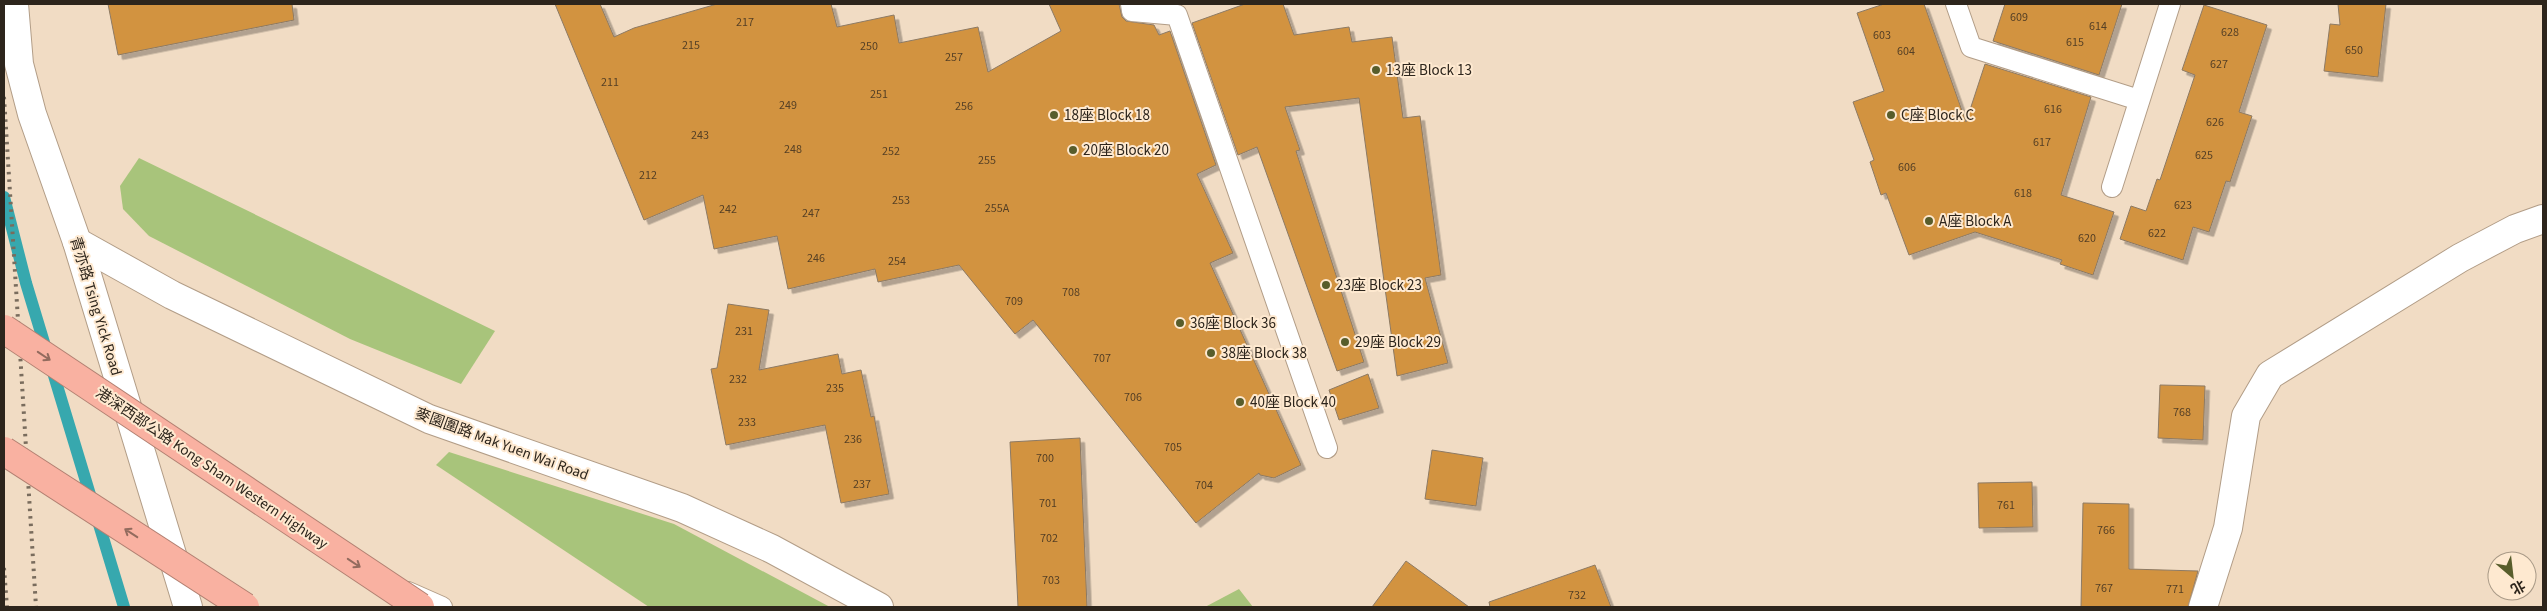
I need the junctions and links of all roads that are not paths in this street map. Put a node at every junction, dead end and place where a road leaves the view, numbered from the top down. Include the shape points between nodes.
1 (14, 4) edge
2 (1131, 4) edge
3 (1956, 4) edge
4 (2170, 4) edge
5 (2139, 100) junction
6 (2112, 187) dead end
7 (2543, 219) edge
8 (77, 242) junction
9 (4, 329) edge
10 (1327, 448) dead end
11 (4, 451) edge
12 (383, 582) junction
13 (188, 607) edge
14 (245, 607) edge
15 (420, 607) edge
16 (442, 607) edge
17 (879, 607) edge
18 (2203, 607) edge

1 - 8 street, 青亦路 Tsing Yick Road via 19,64 32,114
2 - 10 lane via 1132,11 1177,15
3 - 5 lane via 1971,47
4 - 5 lane
5 - 6 lane
7 - 18 street via 2460,258 2270,375 2246,416 2228,528
8 - 13 street, 青亦路 Tsing Yick Road
8 - 17 street, 麥園圍路 Mak Yuen Wai Road via 172,295 429,419 682,508 772,549
9 -> 12 highway, 港深西部公路 Kong Sham Western Highway, bridge
14 -> 11 highway, bridge
12 - 15 highway, 港深西部公路 Kong Sham Western Highway, bridge
12 - 16 lane, bridge

